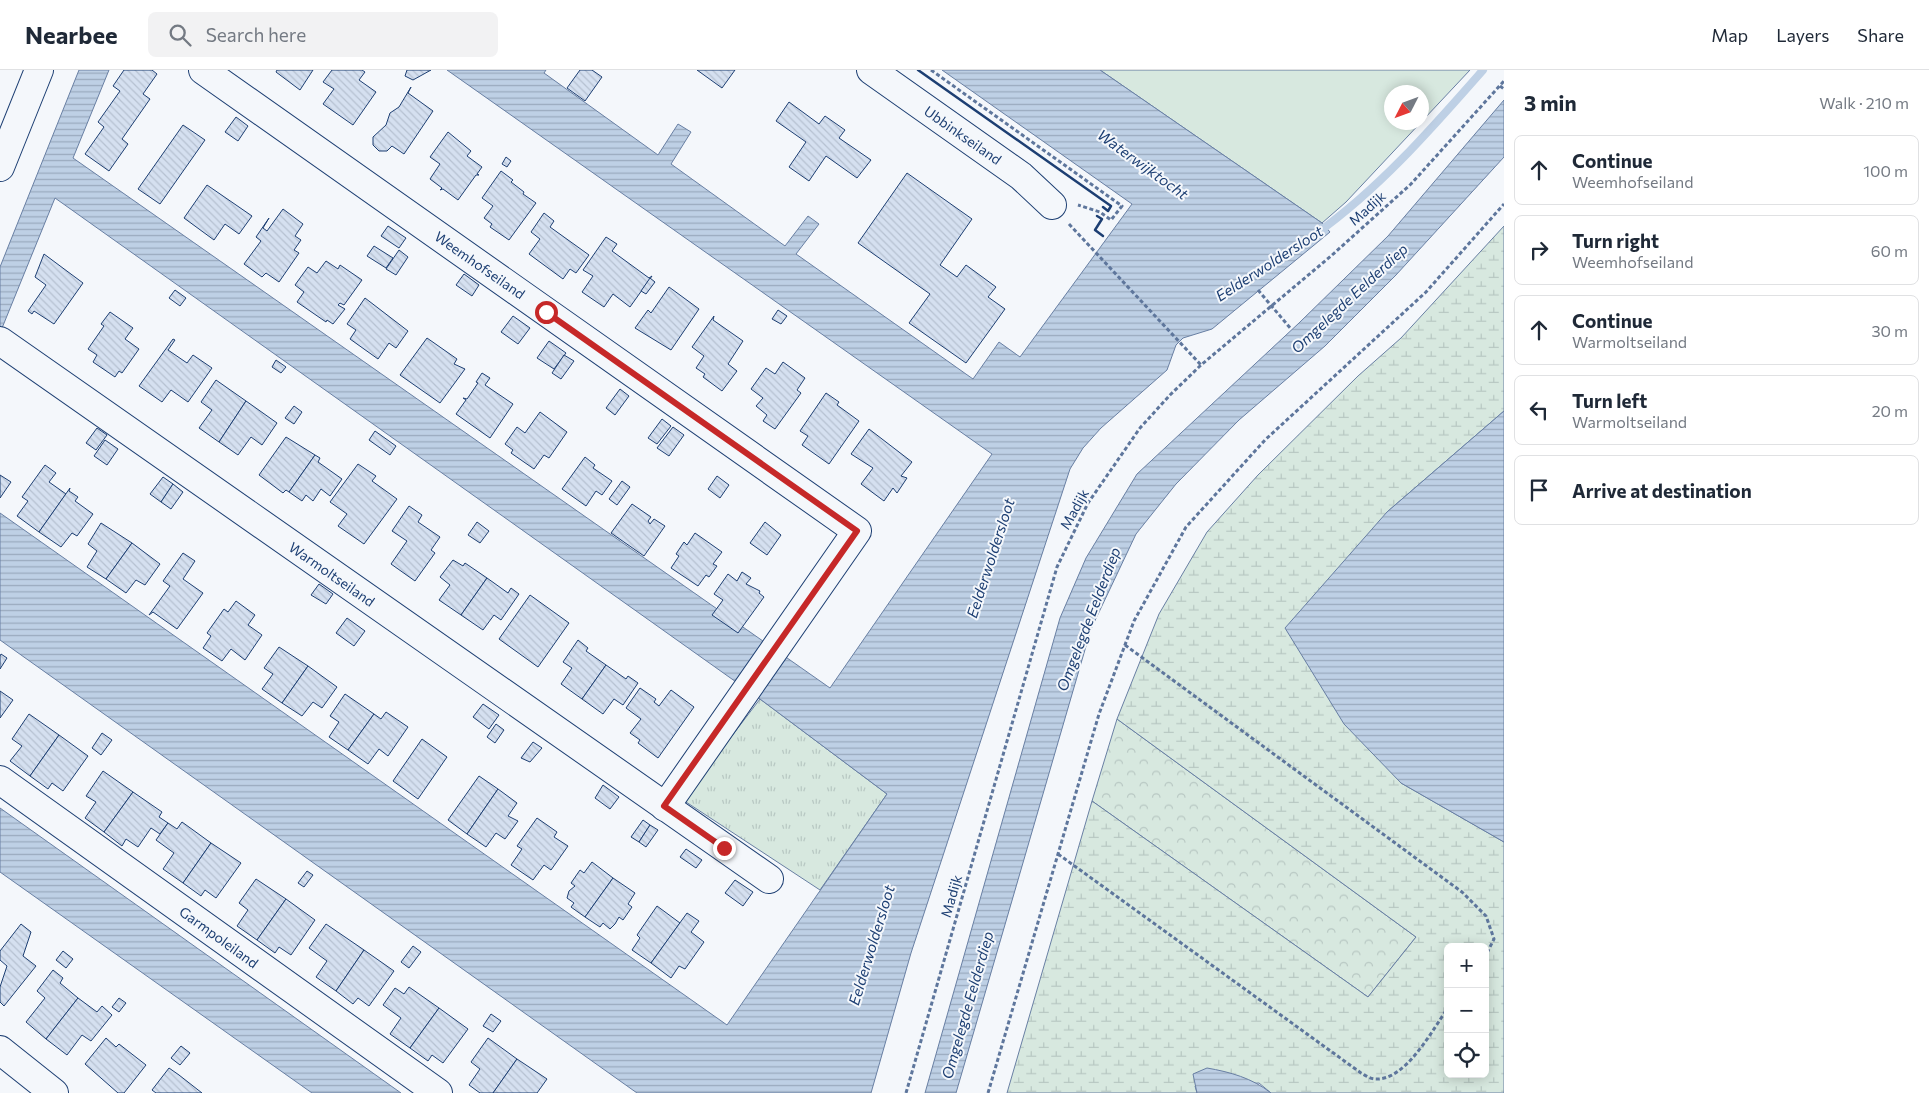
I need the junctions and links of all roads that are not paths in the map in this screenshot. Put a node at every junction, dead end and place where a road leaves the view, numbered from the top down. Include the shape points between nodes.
1 (39, 70) edge
2 (203, 70) edge
3 (871, 70) edge
4 (0, 167) edge
5 (1047, 200) road end
6 (4, 344) edge
7 (0, 780) edge
8 (664, 806) junction
9 (769, 879) dead end
10 (0, 1050) edge
11 (54, 1093) edge
12 (438, 1093) edge

1 - 4 street
2 - 8 street, Weemhofseiland via 857,531
3 - 5 street, Ubbinkseiland via 1021,176
6 - 8 street, Warmoltseiland
7 - 12 street, Garmpoleiland
8 - 9 street, Warmoltseiland
10 - 11 street

